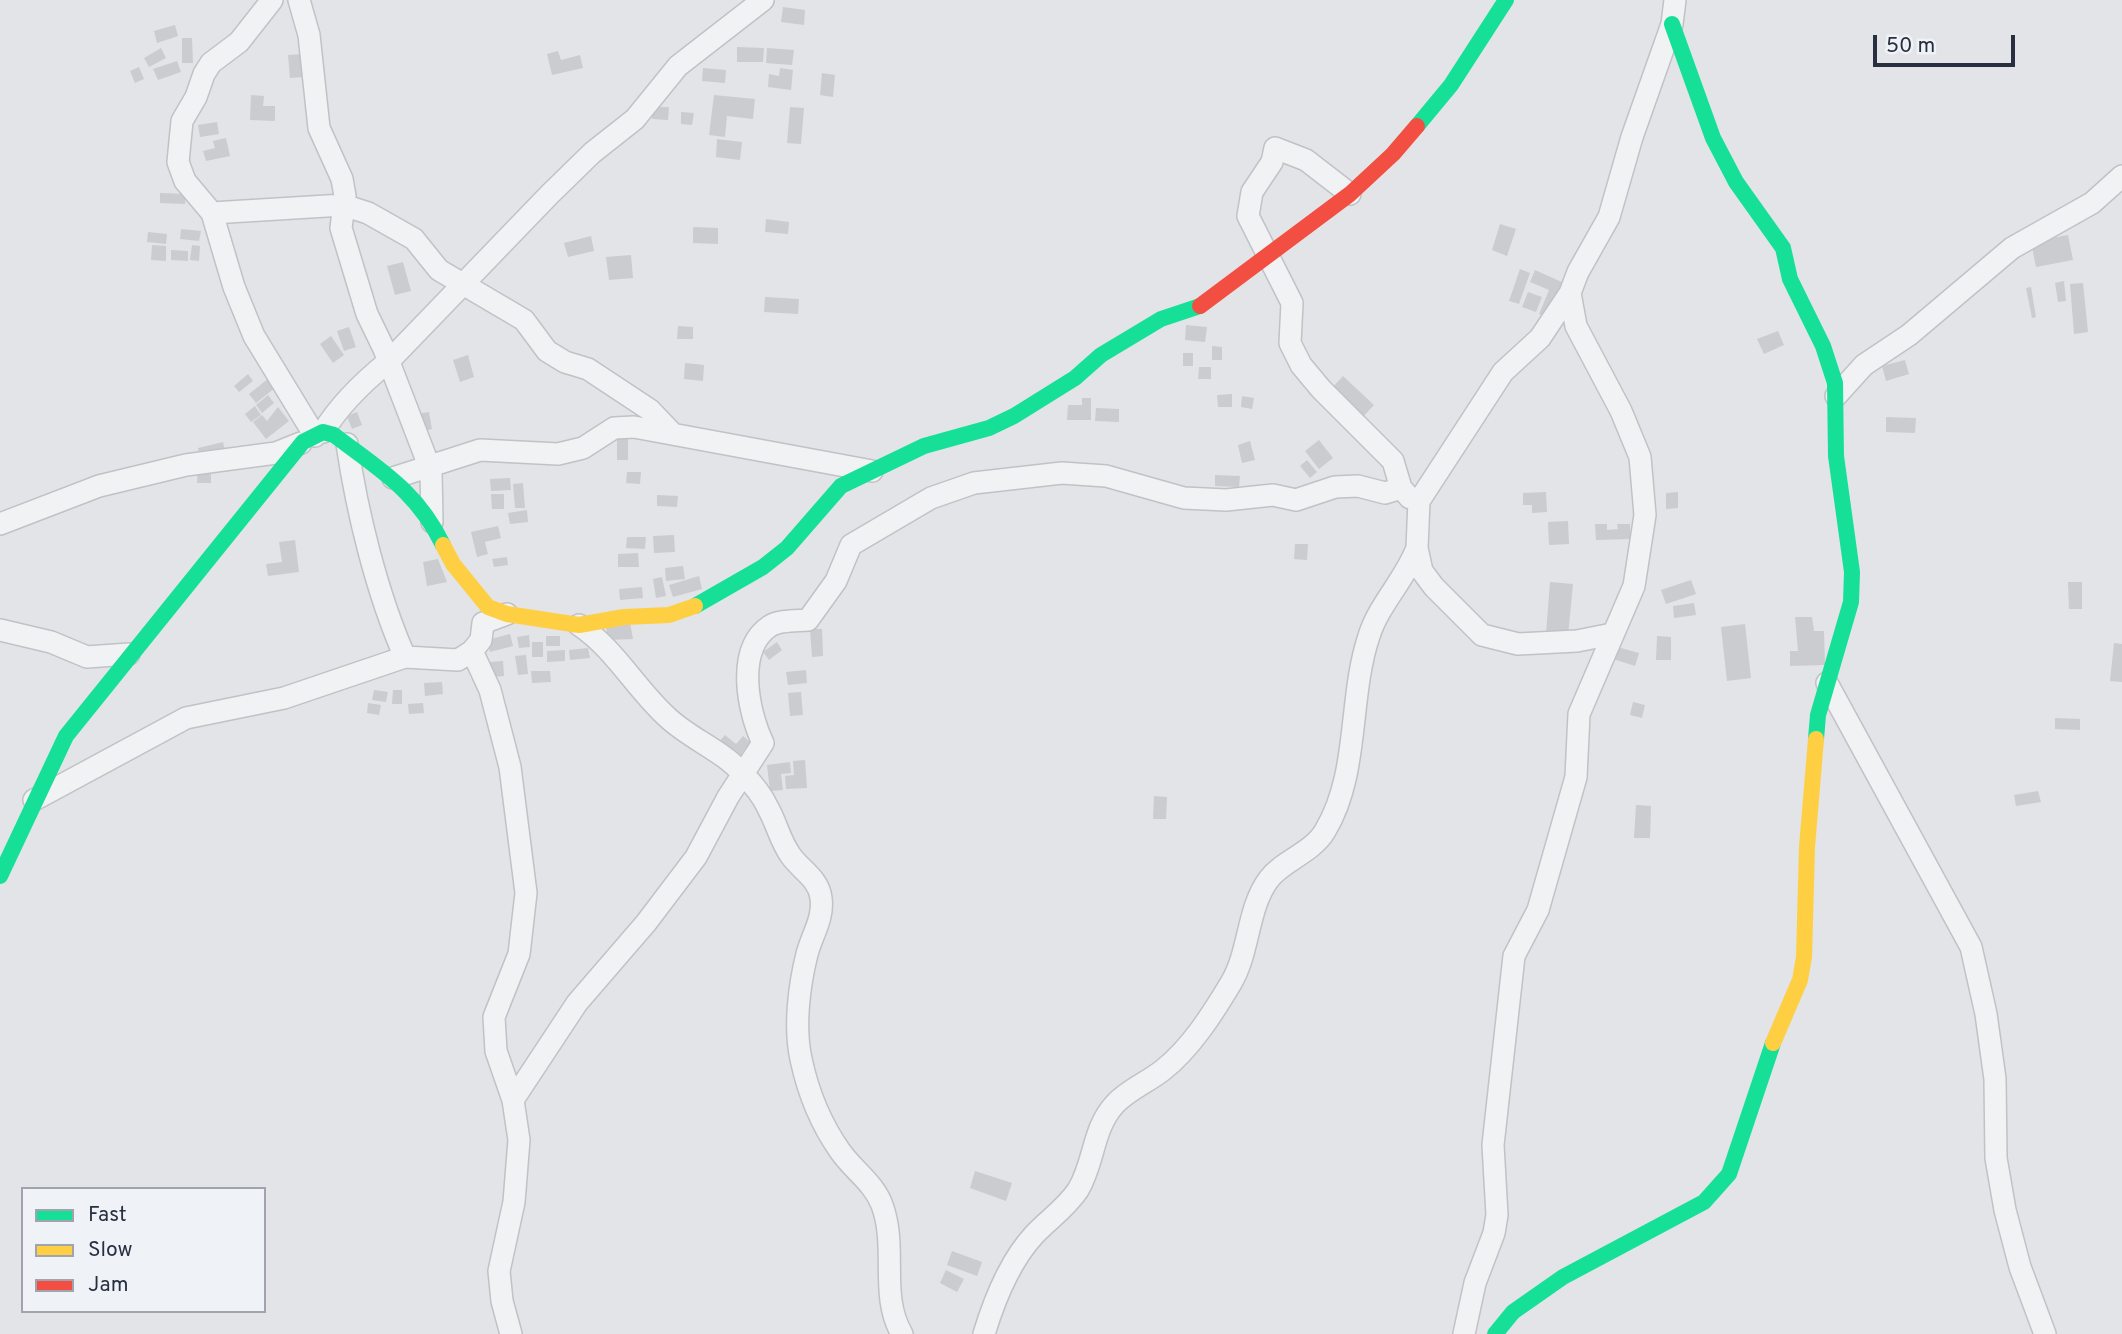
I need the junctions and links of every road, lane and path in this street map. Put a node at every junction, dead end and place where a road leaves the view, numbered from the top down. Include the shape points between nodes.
1 (272, 0) edge
2 (299, 0) edge
3 (763, 0) edge
4 (1506, 0) edge
5 (1675, 0) edge
6 (1672, 24) junction
7 (2122, 176) edge
8 (1350, 194) junction
9 (343, 205) junction
10 (212, 213) junction
11 (1267, 254) junction
12 (462, 283) junction
13 (1570, 293) junction
14 (389, 361) junction
15 (1836, 396) junction
16 (670, 431) junction
17 (314, 437) junction
18 (347, 444) junction
19 (429, 466) junction
20 (872, 471) junction
21 (393, 478) junction
22 (1410, 494) junction
23 (432, 522) junction
24 (0, 524) edge
25 (1417, 548) junction
26 (507, 614) junction
27 (579, 625) junction
28 (0, 630) edge
29 (1612, 634) junction
30 (472, 651) junction
31 (129, 654) junction
32 (87, 657) junction
33 (405, 657) junction
34 (108, 680) junction
35 (1827, 683) junction
36 (743, 774) junction
37 (34, 800) junction
38 (0, 876) edge
39 (513, 1100) junction
40 (511, 1334) edge
41 (902, 1334) edge
42 (984, 1334) edge
43 (1464, 1334) edge
44 (1495, 1334) edge
45 (2045, 1334) edge

1 - 10 street via 239,42 211,63 183,121 178,162 185,181
2 - 9 street via 309,35 319,128 342,179
3 - 12 street via 678,65 635,119 592,153
4 - 8 street via 1422,122
5 - 6 street
6 - 13 street via 1609,217
6 - 15 street via 1713,138 1736,182 1783,248 1790,279 1823,346
7 - 15 street via 2092,203 2012,248 1909,335 1864,365
8 - 11 street
8 - 11 street via 1306,160 1275,148 1248,205 1254,231
9 - 10 street
9 - 12 street via 368,213 414,240 439,270
9 - 14 street via 341,228 367,314
10 - 17 street via 254,336
11 - 20 street via 1215,298 1161,319 1014,416 924,446
11 - 22 street via 1292,303 1290,343 1301,365 1393,461
12 - 14 street
12 - 16 street via 516,313 547,351 588,369 650,410
13 - 22 street via 1540,338 1503,372
13 - 29 street via 1576,326 1640,457 1645,515 1634,586
14 - 17 street via 364,381
14 - 19 street
15 - 35 street via 1836,456 1852,572 1851,602
16 - 19 street via 614,428 583,448 558,454 480,450
16 - 20 street
17 - 18 street via 334,435
17 - 24 street via 276,453 186,466 99,486
17 - 31 street
18 - 21 street
18 - 33 street via 363,524
19 - 21 street
19 - 23 street
20 - 27 street via 841,486 787,548 763,567 705,603 669,615
21 - 23 street
22 - 25 street
22 - 36 street via 1358,486 1335,487 1296,500 1273,495 1184,498 1124,480 1062,473 974,483 931,498 851,545 836,581 808,620 772,624 758,637 746,694 763,743
23 - 26 street via 475,595 488,607
25 - 29 street via 1422,571 1482,635 1518,644
25 - 42 street via 1369,635 1360,667 1345,782 1325,831 1270,877 1243,960 1188,1046 1117,1102 1100,1123 1086,1175 1017,1257
26 - 27 street
26 - 30 street via 483,623 481,640
27 - 36 street via 595,635 667,717
28 - 32 street via 51,642
29 - 43 street via 1579,714 1576,777 1538,909 1514,956 1493,1145 1497,1215
30 - 33 street via 458,660
30 - 39 street via 490,690 505,744 526,893 519,954 494,1017 496,1051
31 - 32 street
31 - 34 street
32 - 34 street
33 - 37 street via 284,698 186,718
34 - 37 street via 66,736
35 - 44 street via 1818,715 1812,781 1800,981 1767,1056 1728,1174 1703,1202 1553,1284 1513,1312
35 - 45 street via 1971,947 1995,1079 1996,1158 2005,1210
36 - 39 street via 696,857 577,1003
36 - 41 street via 768,807 792,857 815,881 821,895 822,913 801,982 800,1056 822,1120 841,1153 868,1181 882,1205 892,1266 889,1299
37 - 38 street
39 - 40 street via 518,1168 499,1271

